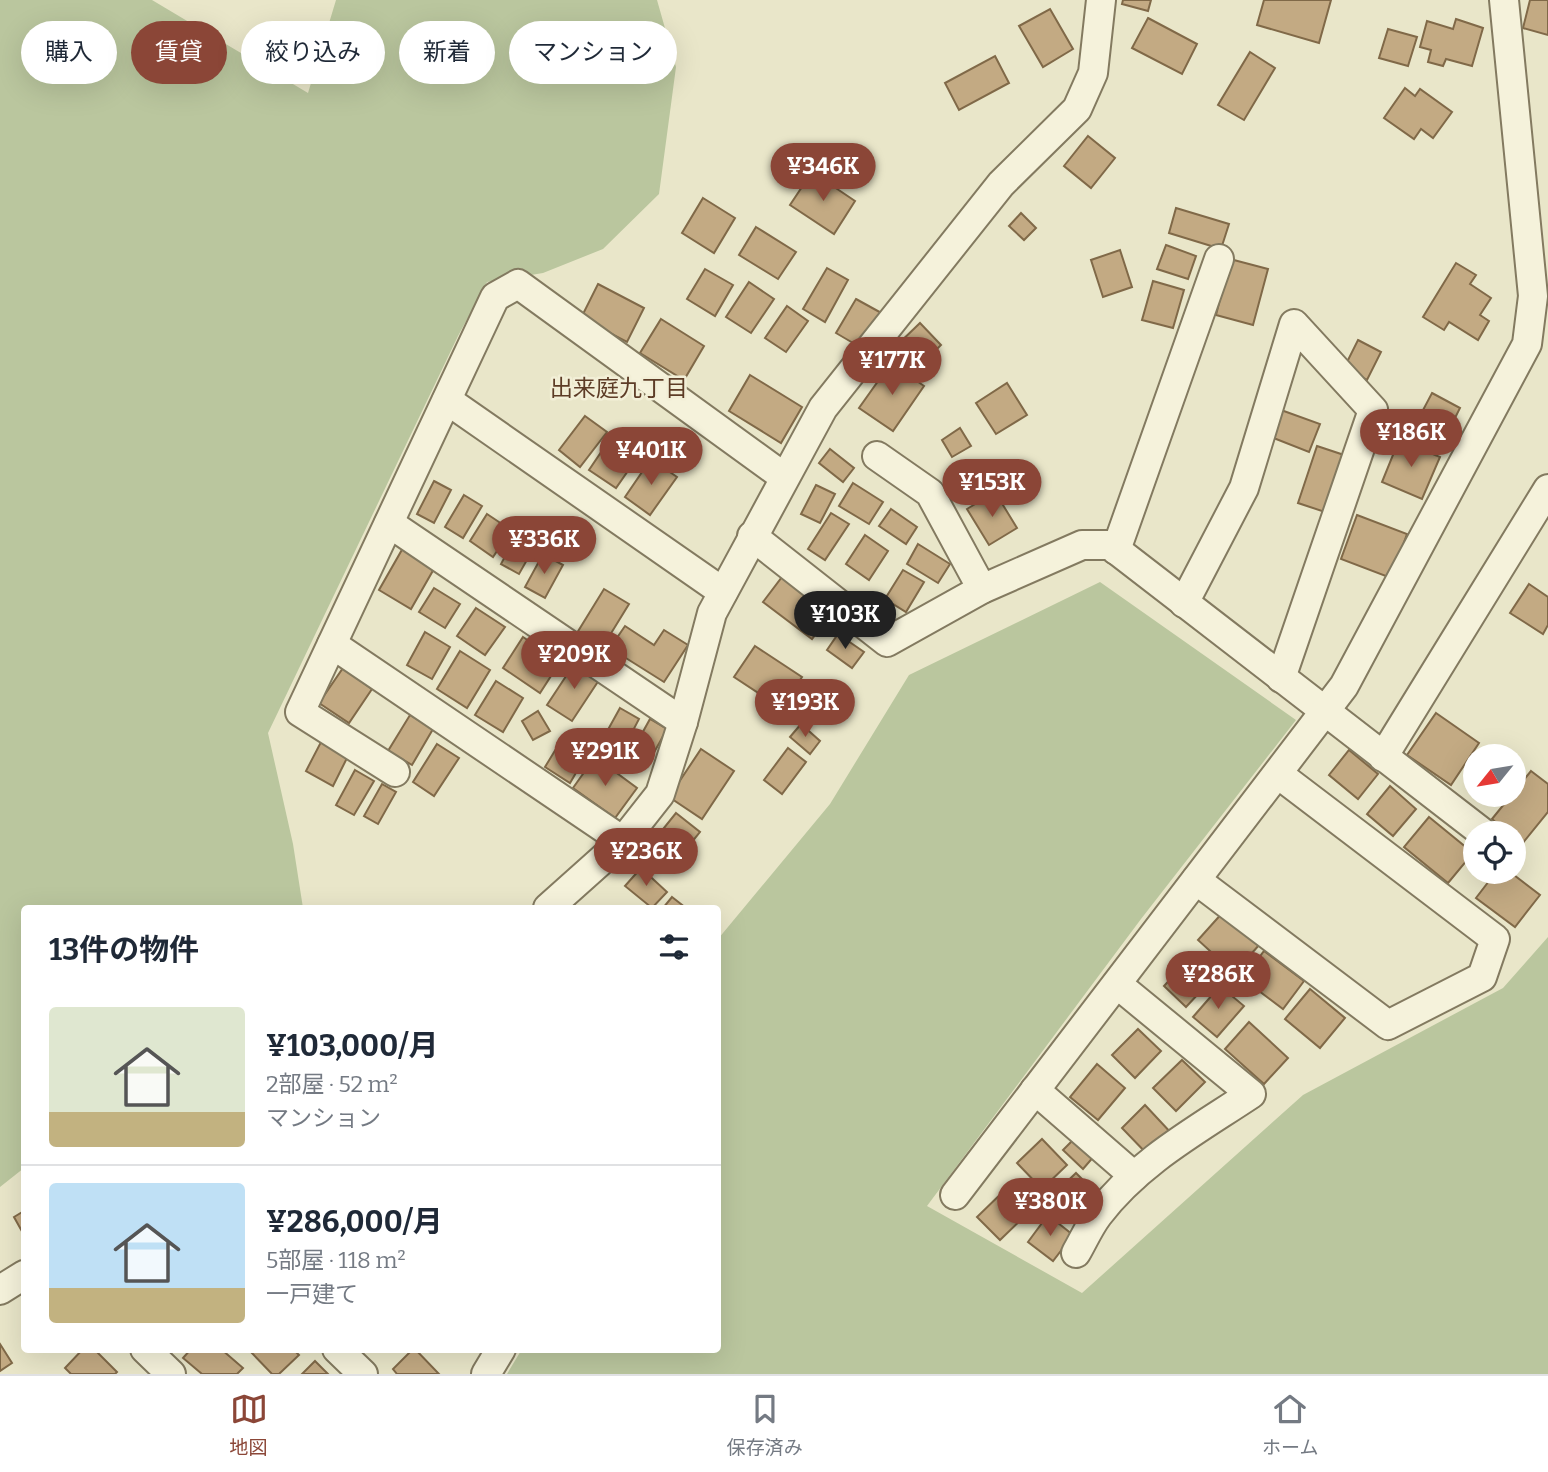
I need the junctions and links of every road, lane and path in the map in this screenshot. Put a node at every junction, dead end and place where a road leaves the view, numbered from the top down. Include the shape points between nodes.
1 (1101, 0) edge
2 (1504, 0) edge
3 (1219, 259) dead end
4 (447, 400) junction
5 (877, 456) dead end
6 (784, 477) junction
7 (1548, 489) edge
8 (389, 523) junction
9 (752, 536) junction
10 (1116, 550) junction
11 (982, 589) junction
12 (723, 592) junction
13 (1184, 603) junction
14 (332, 644) junction
15 (1281, 678) junction
16 (1325, 712) junction
17 (683, 722) junction
18 (1383, 757) junction
19 (394, 772) dead end
20 (1278, 774) junction
21 (1467, 821) edge
22 (623, 841) junction
23 (1196, 880) junction
24 (551, 905) edge
25 (1117, 984) junction
26 (1035, 1090) junction
27 (1134, 1176) junction
28 (955, 1195) dead end
29 (1076, 1253) dead end
30 (21, 1277) edge
31 (0, 1290) edge
32 (149, 1353) edge
33 (341, 1353) edge
34 (499, 1353) edge
35 (171, 1374) edge
36 (363, 1374) edge
37 (486, 1374) edge

1 - 6 street via 1093,73 1077,109 1001,184 831,397
2 - 16 street via 1533,296 1527,344 1351,673
3 - 10 street
4 - 6 street via 495,297 518,284
4 - 8 street
4 - 12 street
5 - 11 street via 930,493
6 - 9 street
7 - 18 street
8 - 14 street
8 - 17 street
9 - 11 street via 887,642
9 - 12 street
10 - 11 street via 1110,545 1082,545
10 - 13 street
12 - 17 street via 712,614
13 - 15 street
13 - 15 street via 1244,488 1294,324 1373,410
14 - 19 street via 300,712
14 - 22 street
15 - 16 street
16 - 18 street
16 - 20 street
17 - 22 street via 660,794
18 - 21 street
20 - 23 street
20 - 23 street via 1494,939 1482,977 1388,1025
22 - 24 street
23 - 25 street
25 - 26 street
25 - 27 street via 1251,1094
26 - 27 street
26 - 28 street
27 - 29 street via 1096,1217
30 - 31 street
32 - 35 street
33 - 36 street
34 - 37 street

